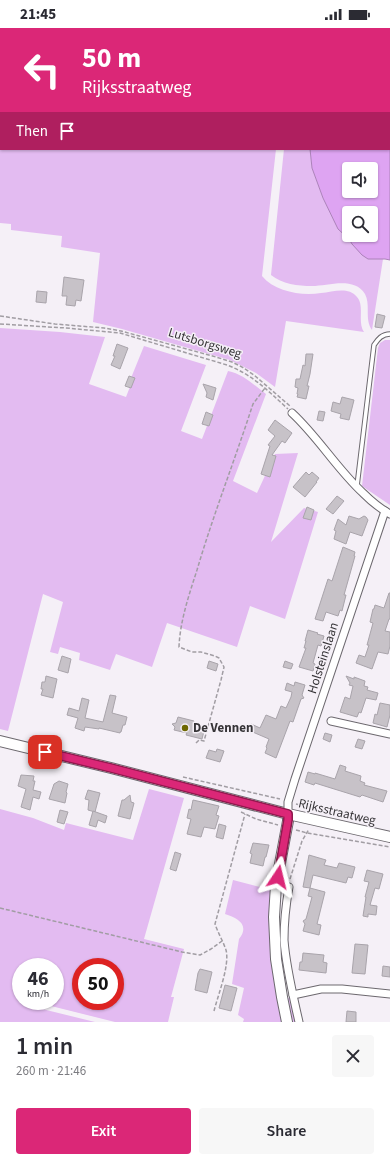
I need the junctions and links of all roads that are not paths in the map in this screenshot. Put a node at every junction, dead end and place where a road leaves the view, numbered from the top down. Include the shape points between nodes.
1 (390, 334) edge
2 (292, 413) road end
3 (357, 487) junction
4 (387, 513) edge
5 (331, 721) dead end
6 (390, 734) edge
7 (0, 741) edge
8 (288, 814) junction
9 (390, 837) edge
10 (289, 887) road end
11 (293, 994) junction
12 (390, 994) edge
13 (287, 1022) edge
14 (299, 1022) edge

1 - 3 lane via 381,336 374,345
2 - 3 street
3 - 4 street
4 - 8 street, Holsteinslaan via 295,779 288,802
5 - 6 street
7 - 8 main road, Rijksstraatweg
8 - 9 main road, Rijksstraatweg via 312,814
8 - 13 main road via 276,885 274,917 276,959
10 - 11 street via 284,940
11 - 12 street via 321,989
11 - 14 street

